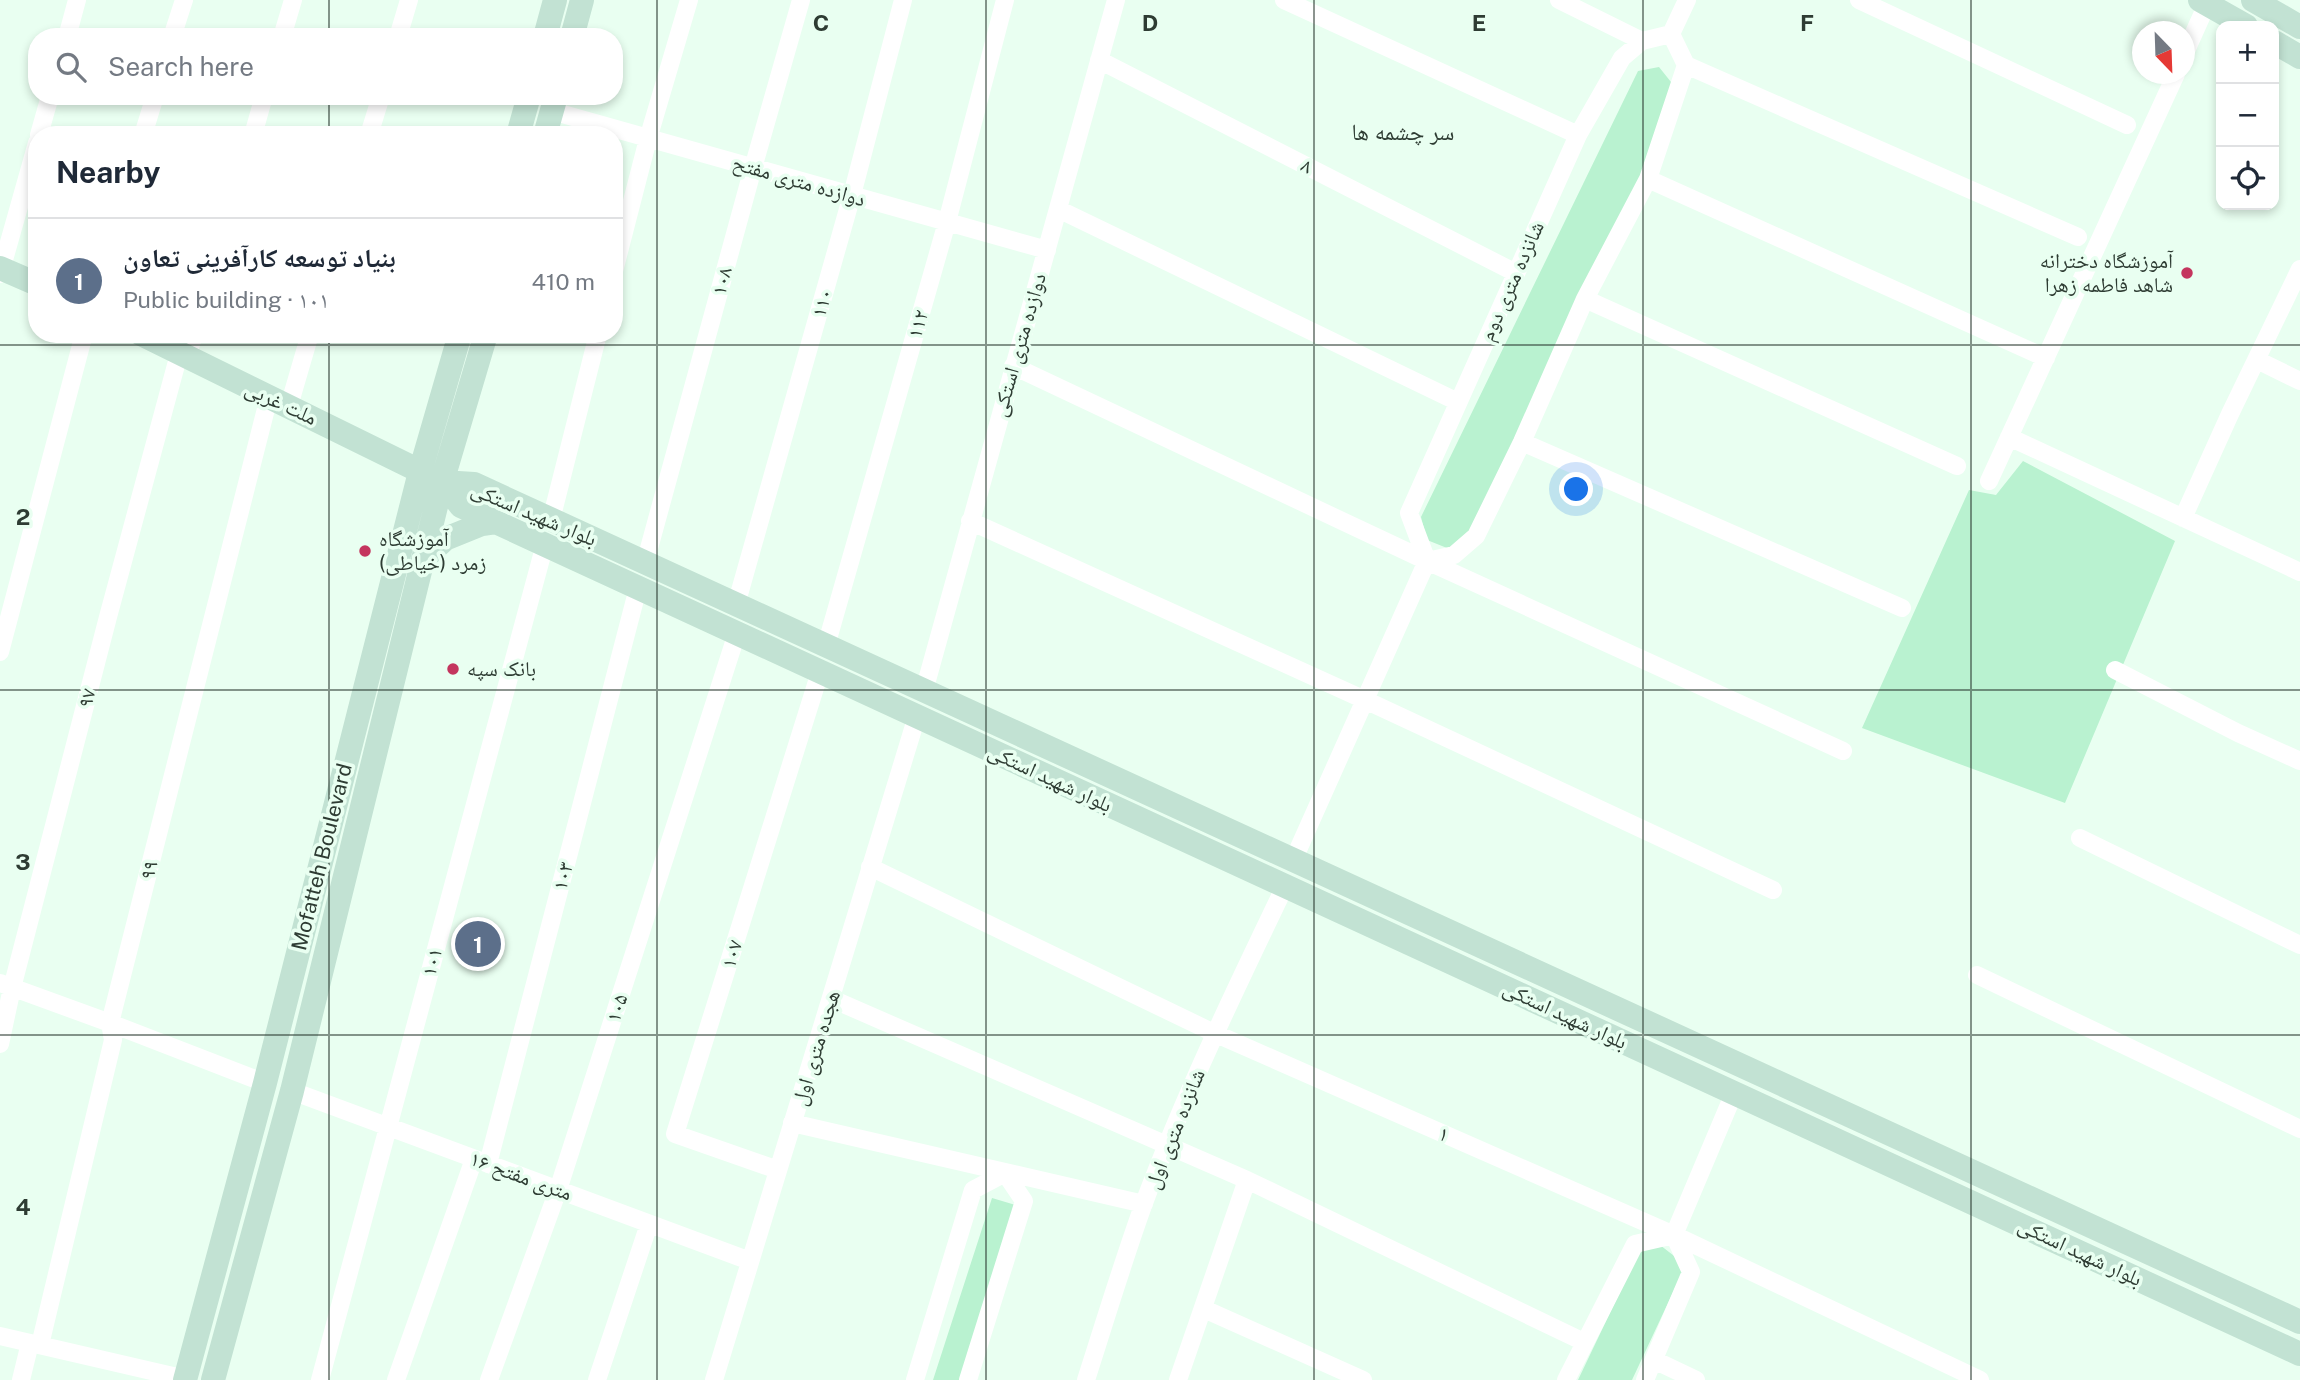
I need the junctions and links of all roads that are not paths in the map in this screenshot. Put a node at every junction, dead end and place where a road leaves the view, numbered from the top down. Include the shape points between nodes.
1 (77, 0) edge
2 (184, 0) edge
3 (293, 0) edge
4 (409, 0) edge
5 (555, 0) edge
6 (582, 0) edge
7 (689, 0) edge
8 (801, 0) edge
9 (903, 0) edge
10 (1005, 0) edge
11 (1116, 0) edge
12 (1284, 0) edge
13 (1559, 0) edge
14 (1687, 0) edge
15 (1859, 0) edge
16 (2253, 0) edge
17 (2204, 2) edge
18 (2237, 21) edge
19 (2195, 27) edge
20 (2300, 27) edge
21 (69, 28) edge
22 (176, 28) edge
23 (285, 28) edge
24 (401, 28) edge
25 (547, 28) edge
26 (574, 28) edge
27 (1671, 34) junction
28 (1642, 41) junction
29 (2279, 45) edge
30 (2300, 57) edge
31 (1099, 60) junction
32 (1686, 65) junction
33 (2171, 84) edge
34 (47, 105) edge
35 (152, 105) edge
36 (261, 105) edge
37 (378, 105) edge
38 (526, 105) edge
39 (551, 114) edge
40 (2127, 125) dead end
41 (42, 126) edge
42 (146, 126) edge
43 (256, 126) edge
44 (372, 126) edge
45 (521, 126) edge
46 (598, 126) edge
47 (623, 133) edge
48 (1578, 135) junction
49 (648, 139) junction
50 (752, 168) junction
51 (28, 174) edge
52 (1648, 179) junction
53 (852, 195) junction
54 (1058, 209) junction
55 (947, 222) junction
56 (623, 236) edge
57 (2078, 237) dead end
58 (1047, 250) junction
59 (2300, 269) edge
60 (0, 270) edge
61 (1516, 273) junction
62 (28, 281) edge
63 (1585, 299) junction
64 (82, 343) edge
65 (158, 343) edge
66 (190, 343) edge
67 (306, 343) edge
68 (457, 343) edge
69 (483, 343) edge
70 (596, 343) edge
71 (183, 356) junction
72 (2046, 358) junction
73 (2257, 360) junction
74 (1013, 366) junction
75 (2300, 381) edge
76 (279, 401) junction
77 (1458, 402) junction
78 (2010, 438) junction
79 (1522, 442) junction
80 (1956, 466) dead end
81 (420, 471) junction
82 (1989, 481) dead end
83 (442, 482) junction
84 (2183, 519) junction
85 (551, 520) junction
86 (970, 521) junction
87 (496, 522) junction
88 (545, 544) junction
89 (423, 559) junction
90 (1427, 561) junction
91 (645, 563) junction
92 (2300, 572) edge
93 (638, 588) junction
94 (736, 605) junction
95 (1902, 608) dead end
96 (737, 633) junction
97 (826, 646) junction
98 (0, 652) edge
99 (2115, 670) dead end
100 (820, 672) junction
101 (924, 691) junction
102 (1365, 700) junction
103 (917, 716) junction
104 (1843, 751) dead end
105 (2300, 761) edge
106 (2080, 838) dead end
107 (1293, 860) junction
108 (870, 867) junction
109 (1285, 886) junction
110 (1773, 890) dead end
111 (1434, 925) junction
112 (2300, 945) edge
113 (1423, 950) junction
114 (1977, 975) dead end
115 (6, 986) edge
116 (832, 999) junction
117 (110, 1023) junction
118 (1214, 1033) junction
119 (0, 1044) edge
120 (265, 1083) junction
121 (292, 1091) junction
122 (1734, 1093) junction
123 (792, 1123) junction
124 (388, 1126) junction
125 (2300, 1129) edge
126 (1167, 1147) junction
127 (481, 1161) junction
128 (778, 1170) junction
129 (1005, 1173) junction
130 (1247, 1180) junction
131 (558, 1190) junction
132 (1144, 1204) junction
133 (649, 1224) junction
134 (1674, 1235) junction
135 (750, 1261) junction
136 (1204, 1309) junction
137 (2300, 1322) edge
138 (0, 1336) edge
139 (1584, 1342) junction
140 (35, 1344) junction
141 (2300, 1354) edge
142 (1654, 1360) junction
143 (21, 1380) edge
144 (187, 1380) edge
145 (213, 1380) edge
146 (320, 1380) edge
147 (396, 1380) edge
148 (489, 1380) edge
149 (597, 1380) edge
150 (714, 1380) edge
151 (915, 1380) edge
152 (968, 1380) edge
153 (1086, 1380) edge
154 (1178, 1380) edge
155 (1363, 1380) edge
156 (1566, 1380) edge
157 (1645, 1380) edge
158 (1696, 1380) edge
159 (1980, 1380) edge

1 - 21 street
2 - 22 street
3 - 23 street
4 - 24 street
5 - 25 main road
6 - 26 main road
7 - 49 street
8 - 50 street, ۱۰۸
9 - 53 street, ۱۱۰
10 - 55 street, ۱۱۲
11 - 31 street, دوازده متری استکی
12 - 48 street
13 - 28 street
14 - 27 street
15 - 40 street
16 - 20 main road
17 - 18 main road
17 - 19 street
27 - 28 street
27 - 32 street
28 - 48 street, شانزده متری دوم via 1622,58
29 - 30 main road
31 - 54 street, دوازده متری استکی
31 - 61 street, ۸
32 - 52 street
32 - 57 street
33 - 72 street
34 - 41 street
35 - 42 street
36 - 43 street
37 - 44 street
38 - 45 main road
39 - 46 street, دوازده متری مفتح
47 - 49 street, دوازده متری مفتح
48 - 61 street, شانزده متری دوم
49 - 50 street, دوازده متری مفتح
49 - 56 street
50 - 53 street, دوازده متری مفتح
50 - 91 street, ۱۰۸
51 - 60 street
52 - 63 street
52 - 72 street
53 - 55 street, دوازده متری مفتح
53 - 94 street, ۱۱۰
54 - 58 street, دوازده متری استکی
54 - 77 street
55 - 58 street, دوازده متری مفتح
55 - 97 street, ۱۱۲
58 - 74 street, دوازده متری استکی
59 - 73 street
60 - 62 main road
61 - 77 street, شانزده متری دوم
63 - 79 street
63 - 80 street
64 - 98 street
65 - 71 main road, ملت غربی
66 - 71 street, ۹۷
67 - 76 street, ۹۹
68 - 81 main road, Mofatteh Boulevard
69 - 83 main road, Mofatteh Boulevard
70 - 85 street
71 - 76 main road, ملت غربی
71 - 115 street, ۹۷
72 - 78 street
73 - 75 street
73 - 84 street via 2228,413
74 - 86 street, دوازده متری استکی
74 - 90 street
76 - 81 main road, ملت غربی
76 - 117 street, ۹۹
77 - 90 street, شانزده متری دوم via 1409,513
78 - 82 street
78 - 84 street
79 - 90 street via 1476,536 1454,555
79 - 95 street
81 - 83 main road, ملت غربی
81 - 120 main road, Mofatteh Boulevard
83 - 85 main road, بلوار شهید استکی via 474,484
83 - 87 main road, بلوار شهید استکی via 461,506
83 - 89 main road, Mofatteh Boulevard
84 - 92 street
85 - 91 main road, بلوار شهید استکی
86 - 101 street, دوازده متری استکی
86 - 102 street
87 - 88 main road, بلوار شهید استکی
87 - 89 main road via 445,539
88 - 93 main road, بلوار شهید استکی
88 - 124 street, ۱۰۱
89 - 121 main road, Mofatteh Boulevard
90 - 102 street
90 - 104 street
91 - 94 main road, بلوار شهید استکی
93 - 96 main road, بلوار شهید استکی
93 - 127 street, ۱۰۳
94 - 97 main road, بلوار شهید استکی
96 - 100 main road, بلوار شهید استکی
96 - 131 street, ۱۰۵
97 - 101 main road, بلوار شهید استکی
99 - 105 street
100 - 103 main road, بلوار شهید استکی
100 - 128 street, ۱۰۷ via 676,1133
101 - 107 main road, بلوار شهید استکی
102 - 107 street
102 - 110 street
103 - 108 street, هجده متری اول
103 - 109 main road, بلوار شهید استکی
106 - 112 street
107 - 111 main road, بلوار شهید استکی
108 - 116 street, هجده متری اول
108 - 118 street, ۱
109 - 113 main road, بلوار شهید استکی
109 - 118 street, شانزده متری اول
111 - 113 main road
111 - 137 main road, بلوار شهید استکی
113 - 122 main road, بلوار شهید استکی
114 - 125 street
115 - 117 street
115 - 119 street, ۹۷
116 - 123 street, هجده متری اول
116 - 126 street
117 - 120 street
117 - 140 street, ۹۹ via 113,1040
118 - 126 street, شانزده متری اول
118 - 134 street, ۱
120 - 144 main road, Mofatteh Boulevard
121 - 124 street, ۱۶ متری مفتح
121 - 145 main road, Mofatteh Boulevard
122 - 134 street
122 - 141 main road, بلوار شهید استکی
123 - 128 street, هجده متری اول
123 - 129 street
124 - 127 street, ۱۶ متری مفتح
124 - 146 street, ۱۰۱
126 - 130 street
126 - 132 street, شانزده متری اول
127 - 131 street, ۱۶ متری مفتح
127 - 147 street, ۱۰۳
128 - 135 street, هجده متری اول
129 - 132 street
129 - 151 street via 973,1190
129 - 152 street via 1024,1201
130 - 136 street
130 - 139 street
131 - 133 street, ۱۶ متری مفتح
131 - 148 street, ۱۰۵
132 - 153 street, شانزده متری اول
133 - 135 street, ۱۶ متری مفتح
133 - 149 street
134 - 139 street via 1635,1244
134 - 142 street via 1691,1272
134 - 159 street, ۱
135 - 150 street, هجده متری اول
136 - 154 street
136 - 155 street
138 - 140 street
139 - 156 street
140 - 143 street, ۹۹
140 - 144 street
142 - 157 street
142 - 158 street

